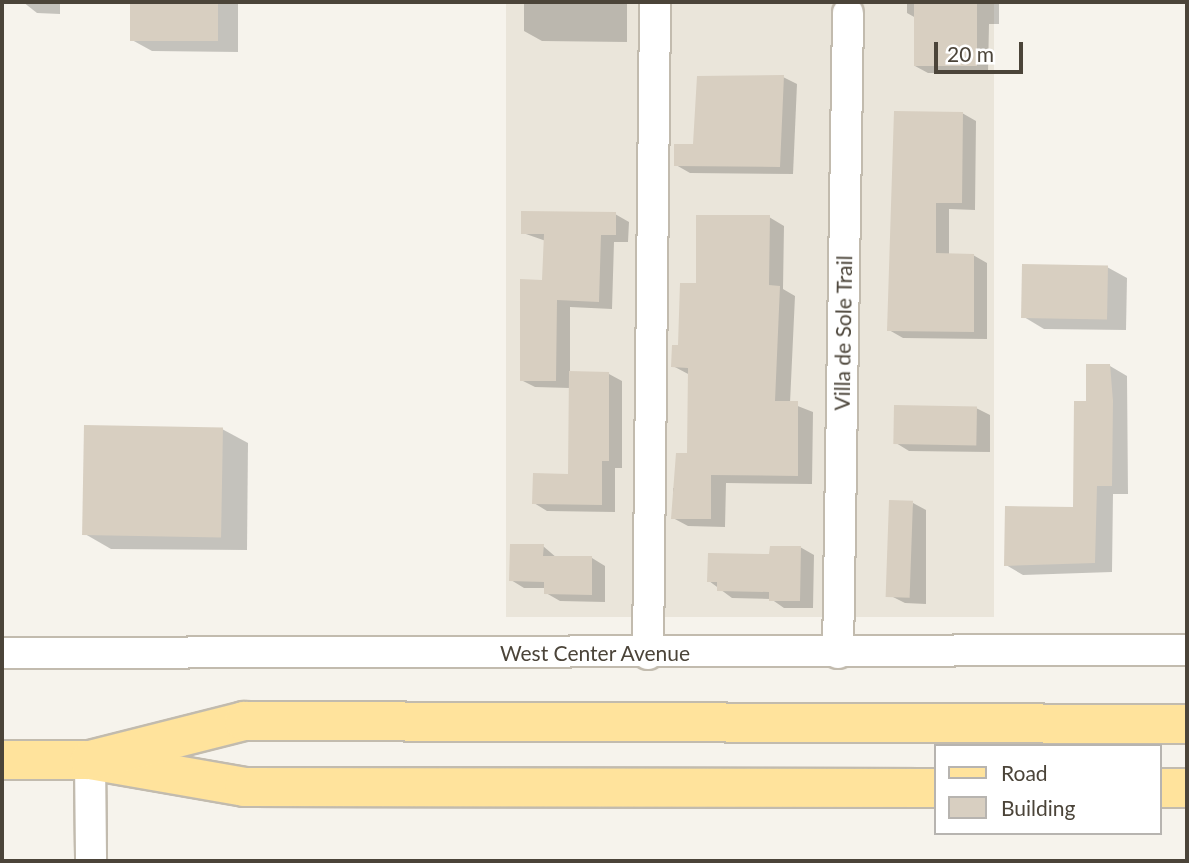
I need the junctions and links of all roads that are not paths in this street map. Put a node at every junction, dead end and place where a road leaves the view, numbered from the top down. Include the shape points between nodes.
1 (655, 2) edge
2 (848, 13) dead end
3 (1187, 650) edge
4 (2, 653) edge
5 (648, 653) junction
6 (838, 653) junction
7 (1187, 724) edge
8 (2, 760) edge
9 (90, 760) junction
10 (934, 788) edge
11 (1161, 788) edge
12 (1187, 789) edge
13 (91, 861) edge

1 - 5 street
2 - 6 street, Villa de Sole Trail
3 - 6 street, West Center Avenue
4 - 5 street, West Center Avenue
5 - 6 street, West Center Avenue
7 - 9 main road via 244,721
8 - 9 main road
9 - 10 main road via 244,788
9 - 13 street
11 - 12 main road

